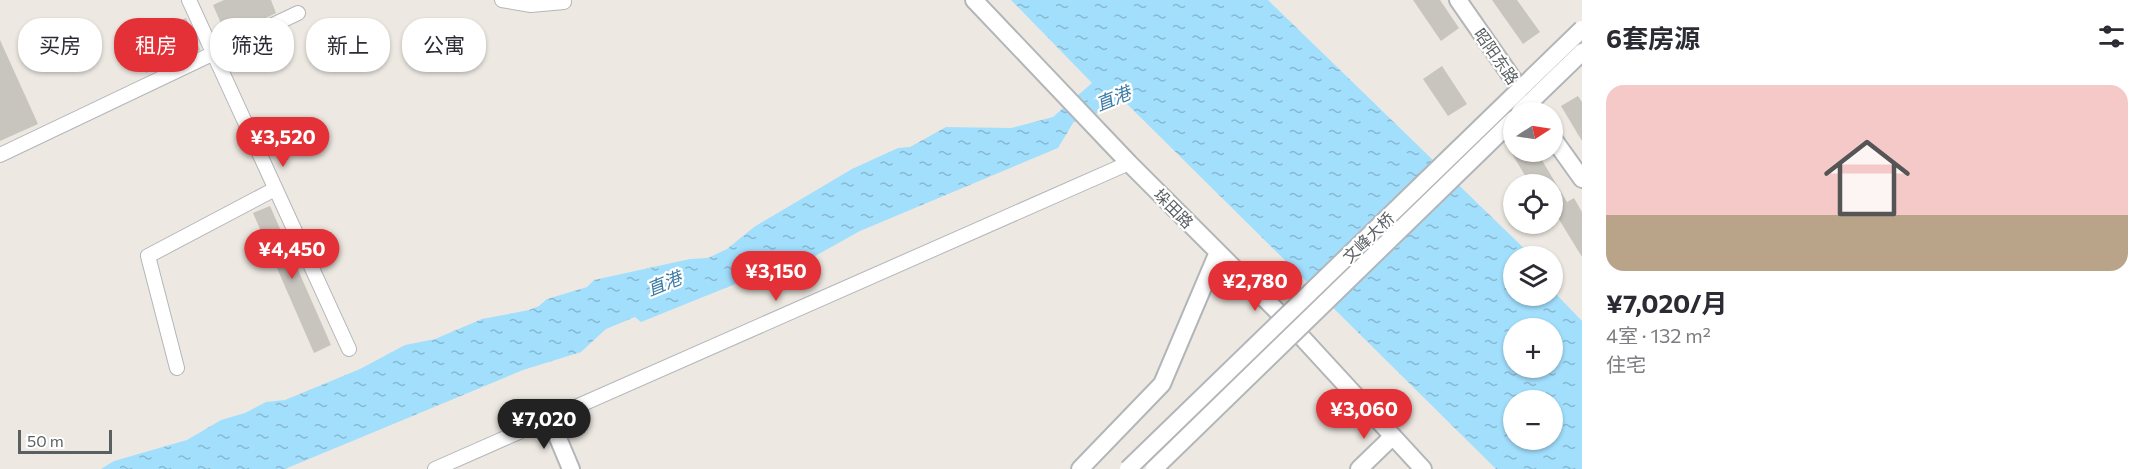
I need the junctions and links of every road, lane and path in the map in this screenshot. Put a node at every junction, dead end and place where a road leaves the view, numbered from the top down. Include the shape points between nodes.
1 (189, 0) edge
2 (502, 0) edge
3 (974, 0) edge
4 (1458, 0) edge
5 (564, 2) dead end
6 (298, 13) dead end
7 (287, 18) edge
8 (1582, 30) edge
9 (210, 48) edge
10 (1582, 52) edge
11 (210, 54) edge
12 (221, 72) edge
13 (1529, 102) edge
14 (1530, 102) edge
15 (1503, 130) edge
16 (1563, 152) edge
17 (0, 155) edge
18 (1129, 163) junction
19 (1582, 179) edge
20 (275, 189) junction
21 (1218, 252) junction
22 (350, 349) dead end
23 (177, 368) dead end
24 (550, 419) junction
25 (1393, 436) junction
26 (435, 469) edge
27 (571, 469) edge
28 (1080, 469) edge
29 (1128, 469) edge
30 (1154, 469) edge
31 (1359, 469) edge
32 (1423, 469) edge

1 - 9 street
2 - 5 street via 531,5
3 - 18 street, 垛田路
4 - 13 street, 昭阳东路
6 - 7 street
8 - 29 street, 文峰大桥, bridge
10 - 14 street, bridge
11 - 17 street
12 - 20 street
15 - 30 street, 文峰大桥, bridge
16 - 19 street
18 - 21 street, 垛田路
18 - 24 street
20 - 22 street
20 - 23 street via 148,256
21 - 25 street, 垛田路
21 - 28 street via 1161,384
24 - 26 street
24 - 27 street
25 - 31 street
25 - 32 street, 垛田路

